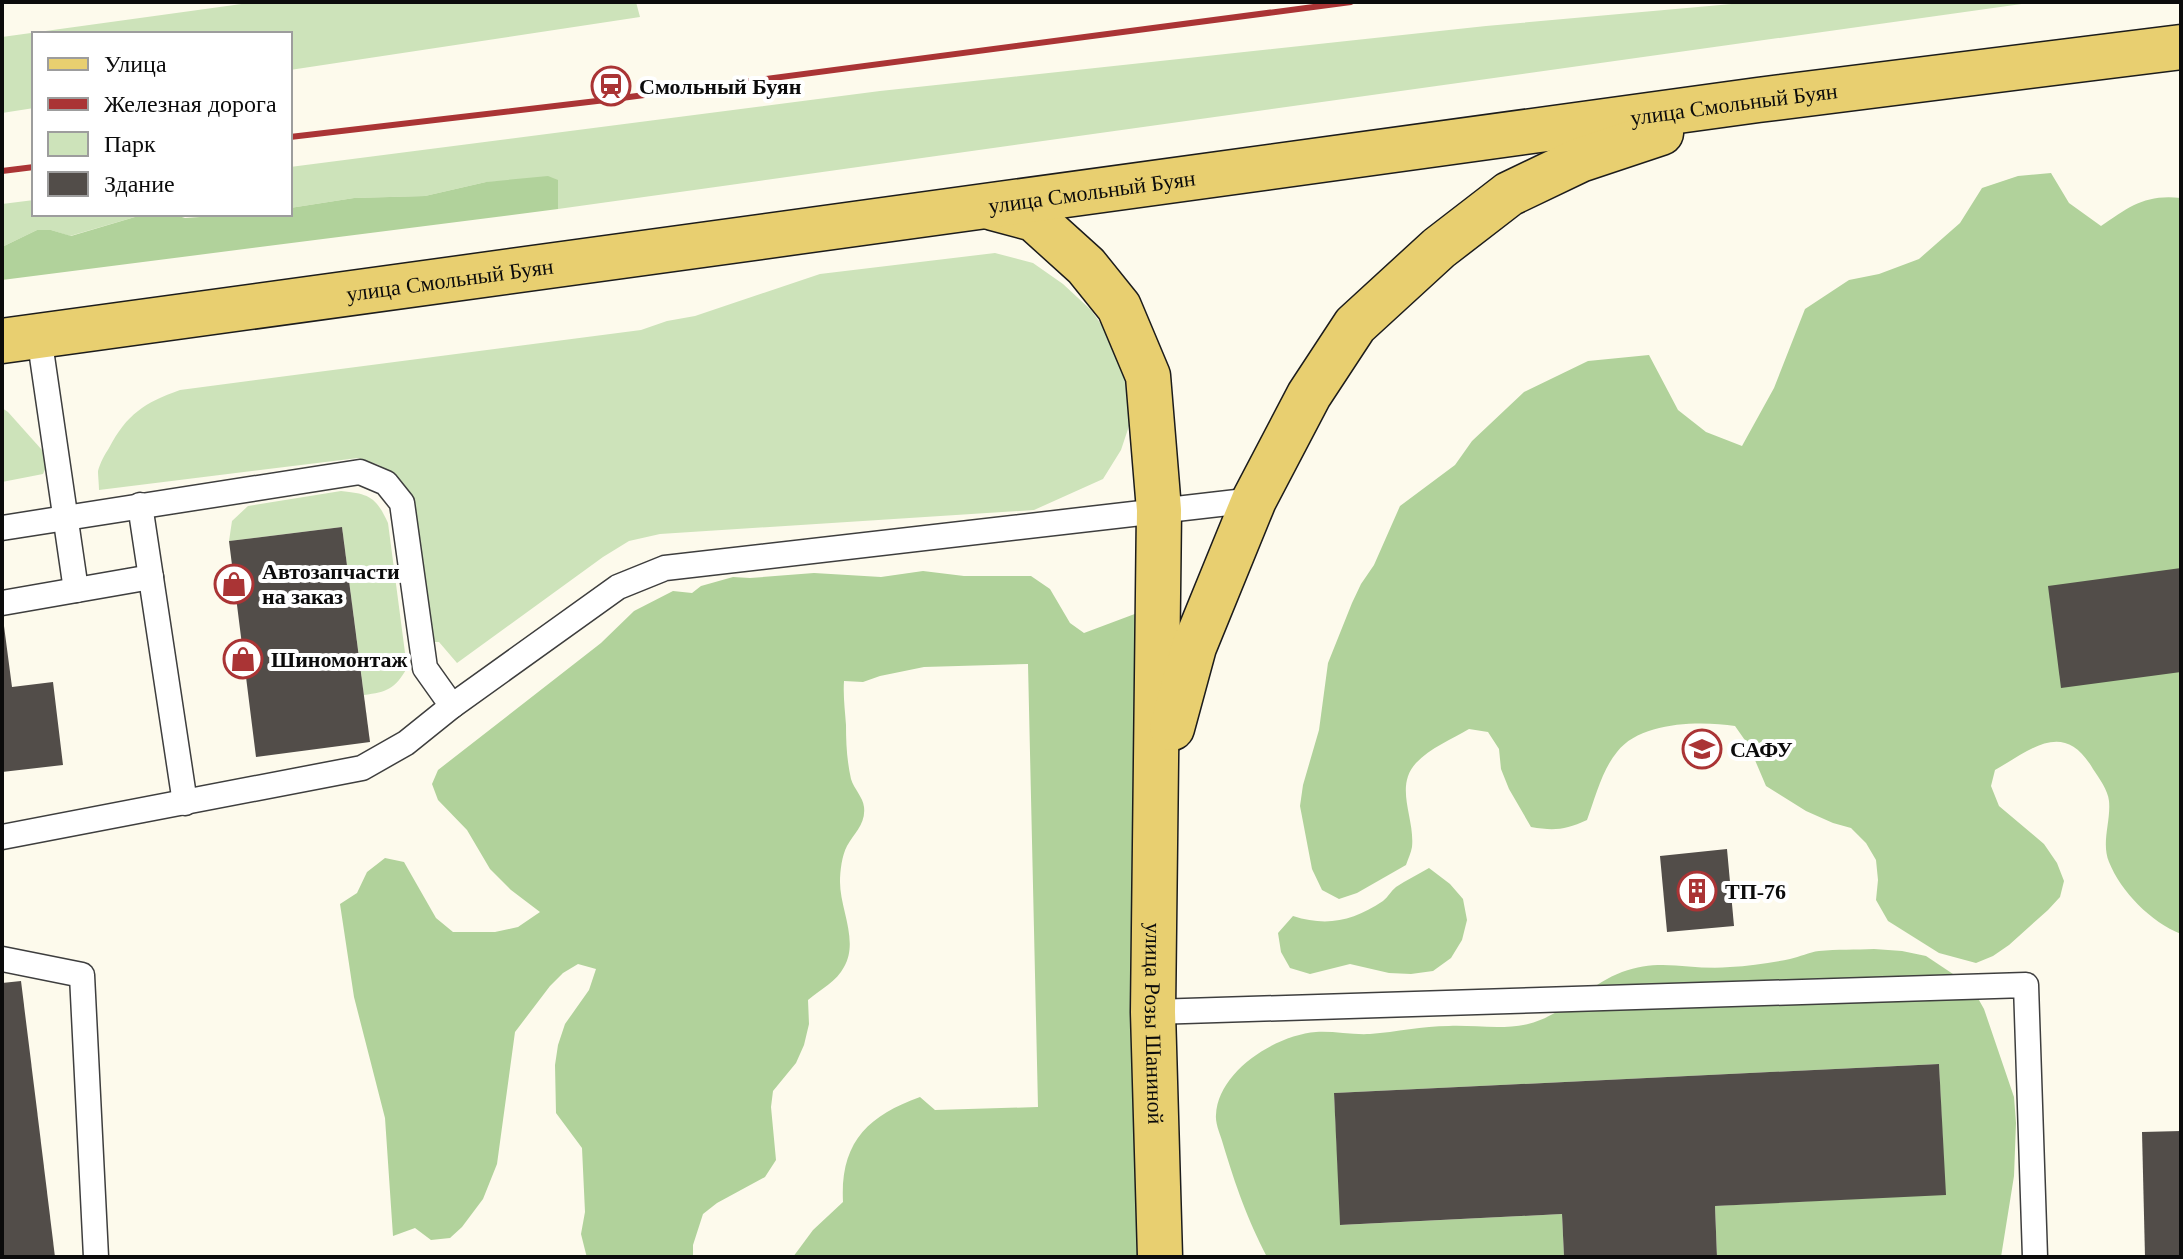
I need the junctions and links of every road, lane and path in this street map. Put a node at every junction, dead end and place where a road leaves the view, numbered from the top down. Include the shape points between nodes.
1 (2181, 47) edge
2 (1758, 100) junction
3 (987, 206) junction
4 (20, 338) edge
5 (1254, 500) junction
6 (140, 505) junction
7 (1159, 510) junction
8 (66, 518) junction
9 (2, 528) edge
10 (151, 577) junction
11 (76, 590) junction
12 (2, 603) edge
13 (452, 706) junction
14 (1155, 791) junction
15 (185, 803) junction
16 (2, 837) edge
17 (2, 959) edge
18 (1153, 1012) junction
19 (96, 1257) edge
20 (1160, 1257) edge
21 (2035, 1257) edge

1 - 2 main road, улица Смольный Буян
2 - 3 main road, улица Смольный Буян
2 - 5 main road via 1580,160 1509,194 1439,248 1355,325 1309,395
3 - 4 main road, улица Смольный Буян
3 - 7 main road via 1034,219 1086,266 1119,307 1148,376
4 - 8 lane
5 - 7 lane
5 - 14 main road via 1194,647
6 - 8 lane
6 - 10 lane
6 - 13 lane via 360,472 386,483 402,503 425,668
7 - 13 lane via 665,568 618,587
7 - 14 main road
8 - 9 lane
8 - 11 lane
10 - 11 lane
10 - 15 lane
11 - 12 lane
13 - 15 lane via 406,743 362,768
14 - 18 main road, улица Розы Шаниной
15 - 16 lane
17 - 19 lane via 82,975
18 - 20 main road, улица Розы Шаниной
18 - 21 lane via 2026,985

